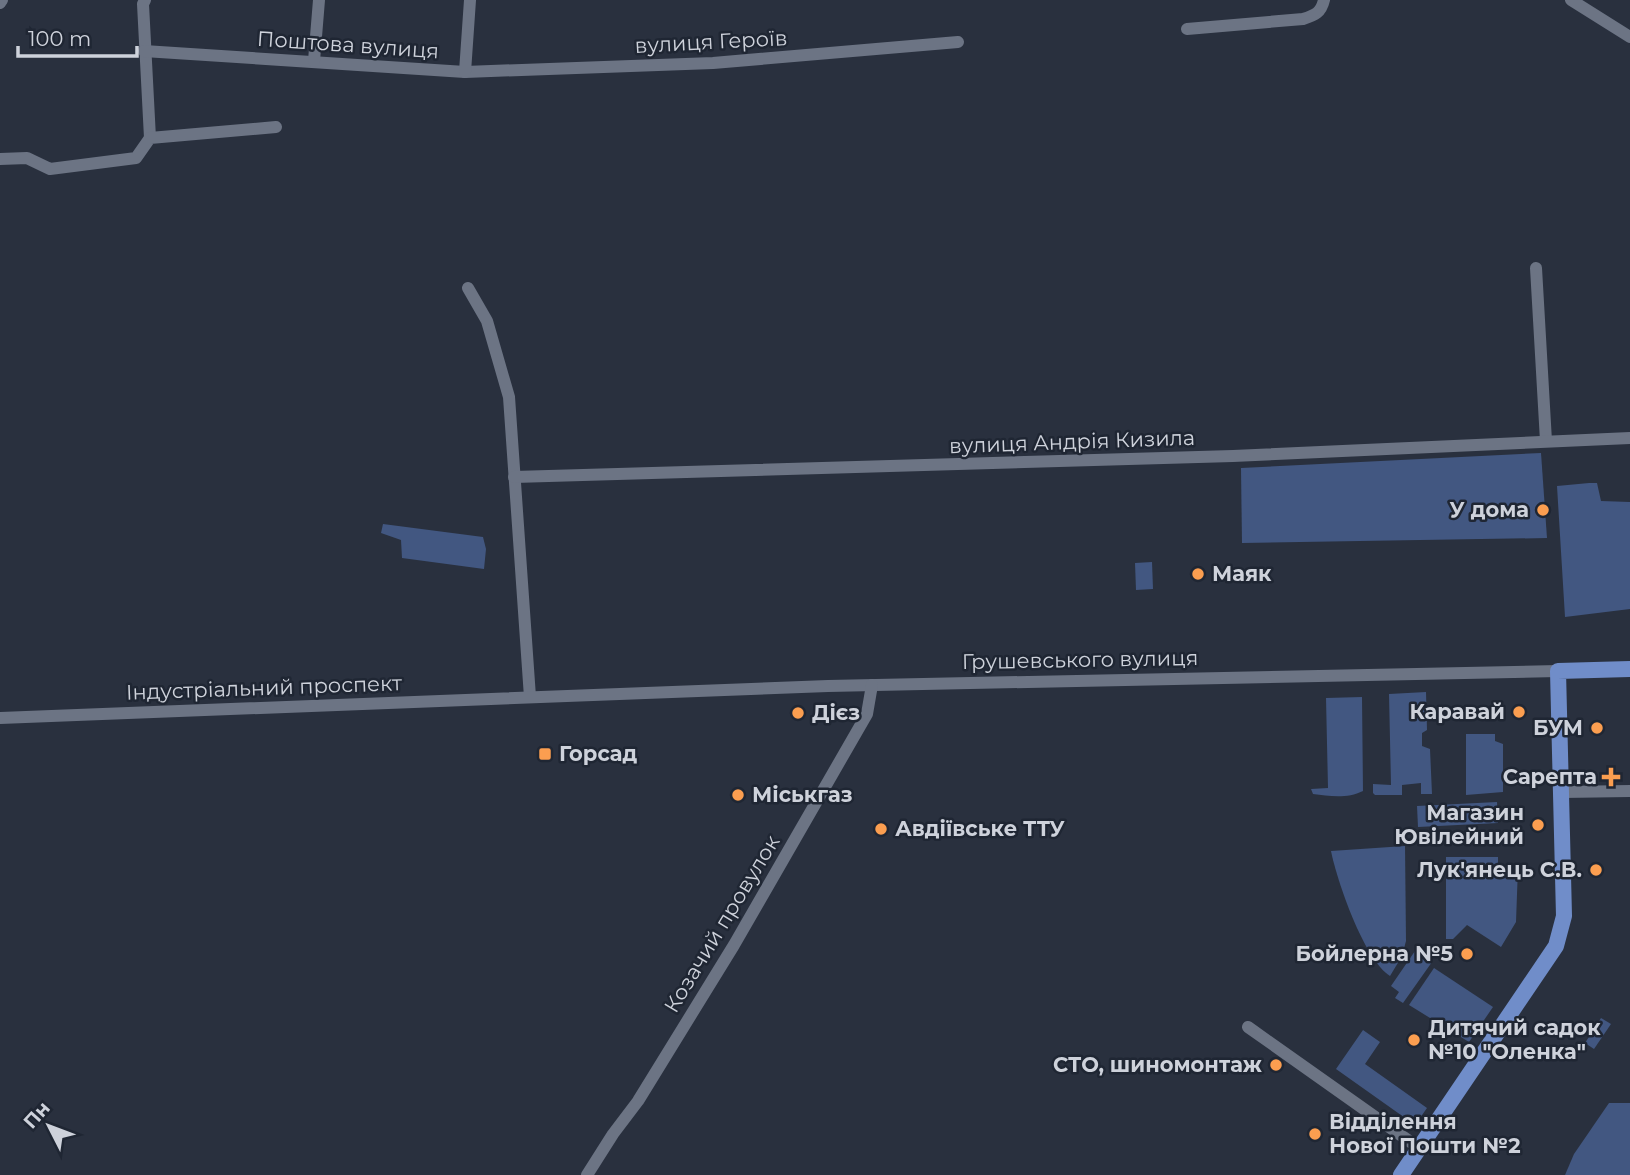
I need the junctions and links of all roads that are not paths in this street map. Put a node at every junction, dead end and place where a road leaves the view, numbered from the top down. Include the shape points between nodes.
1 (145, 0) edge
2 (319, 0) edge
3 (470, 0) edge
4 (1324, 0) edge
5 (1572, 0) edge
6 (1187, 29) dead end
7 (1630, 37) edge
8 (958, 42) dead end
9 (144, 51) junction
10 (314, 61) junction
11 (465, 72) junction
12 (276, 127) dead end
13 (150, 138) junction
14 (0, 159) edge
15 (1536, 268) dead end
16 (468, 288) dead end
17 (1630, 438) edge
18 (1546, 441) junction
19 (514, 477) junction
20 (1630, 669) edge
21 (1558, 671) junction
22 (873, 685) junction
23 (530, 697) junction
24 (0, 718) edge
25 (1630, 791) edge
26 (1562, 792) junction
27 (1248, 1027) dead end
28 (1419, 1148) junction
29 (587, 1175) edge
30 (1401, 1175) edge

1 - 9 street
2 - 10 street
3 - 11 street
4 - 6 street via 1316,15 1303,19
5 - 7 street
8 - 11 street, вулиця Героїв via 713,63
9 - 10 street, Поштова вулиця
9 - 13 street
10 - 11 street, Поштова вулиця
12 - 13 street
13 - 14 street via 136,158 50,169 27,158
15 - 18 street
16 - 19 street via 487,321 509,397
17 - 18 street, вулиця Андрія Кизила
18 - 19 street, вулиця Андрія Кизила via 1219,456
19 - 23 street
20 - 21 main road, Грушевського вулиця
21 - 22 street, Грушевського вулиця
21 - 26 main road
22 - 23 street, Грушевського вулиця
22 - 29 street, Козачий провулок via 867,714 734,945
23 - 24 street, Індустріальний проспект
25 - 26 street
26 - 28 main road via 1564,916 1556,946
27 - 28 street
28 - 30 main road

